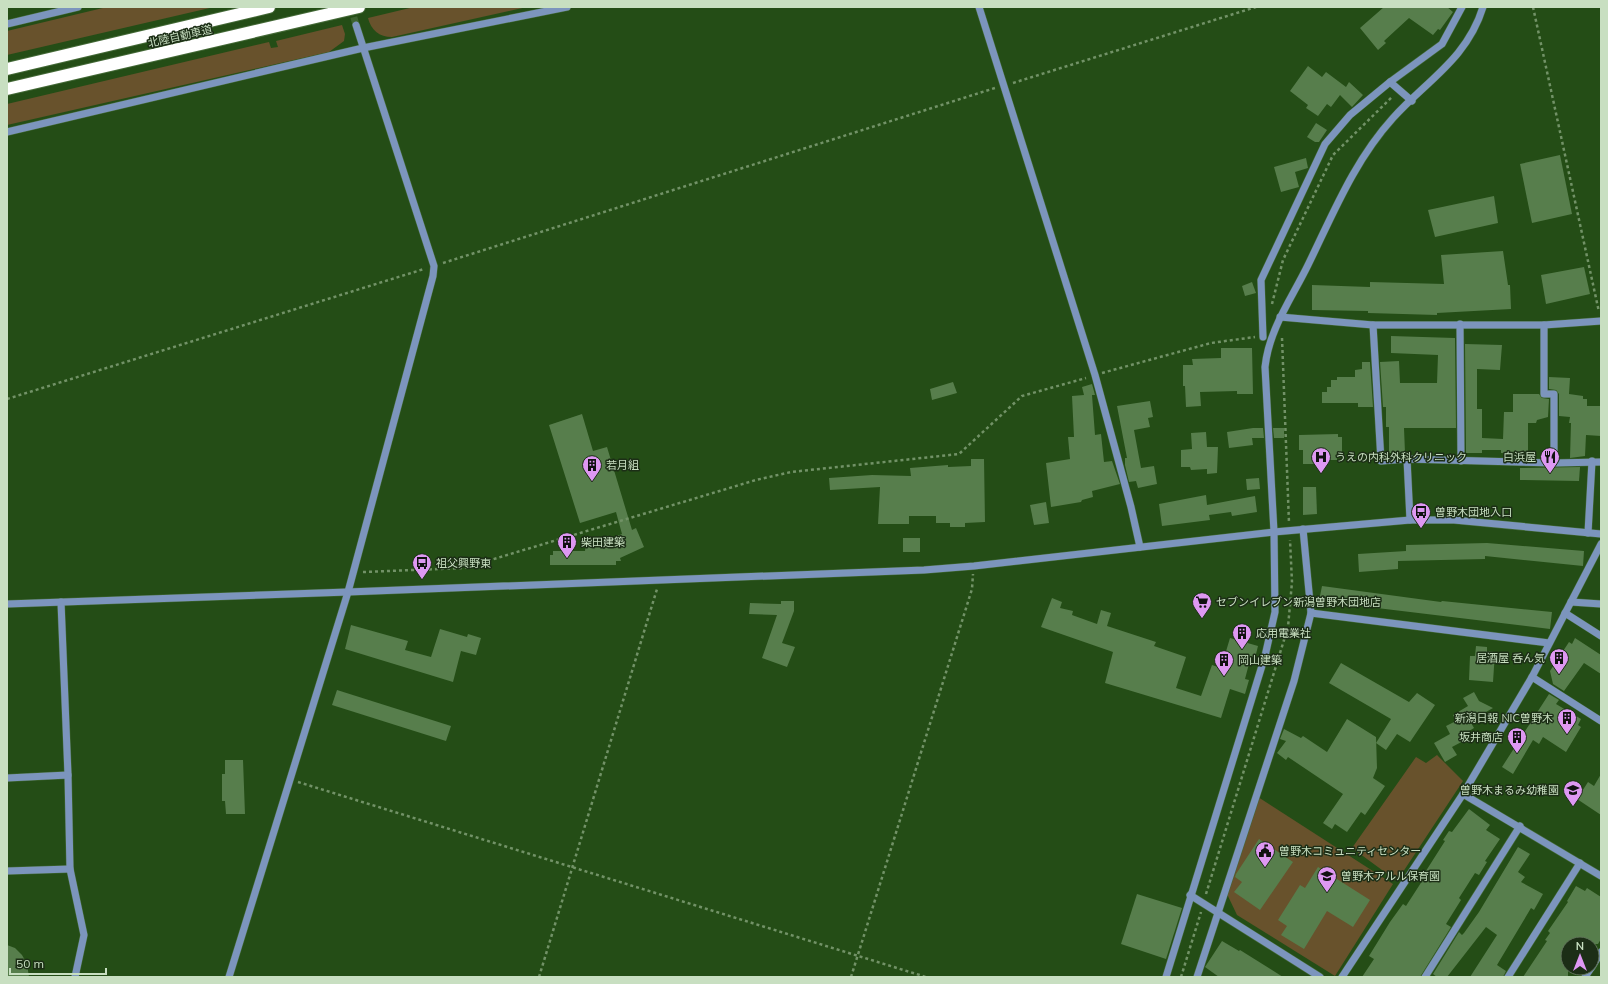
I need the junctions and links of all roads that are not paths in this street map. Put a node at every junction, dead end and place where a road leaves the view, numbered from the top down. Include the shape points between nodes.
1 (78, 7) edge
2 (269, 7) edge
3 (359, 7) edge
4 (567, 7) edge
5 (979, 7) edge
6 (1462, 7) edge
7 (1483, 7) edge
8 (7, 24) edge
9 (356, 25) tunnel mouth
10 (363, 48) junction
11 (7, 69) edge
12 (1390, 82) junction
13 (7, 89) edge
14 (1412, 101) junction
15 (7, 132) edge
16 (1280, 317) junction
17 (1600, 321) edge
18 (1460, 324) junction
19 (1544, 324) junction
20 (1373, 325) junction
21 (1262, 337) road end
22 (1407, 459) junction
23 (1461, 461) junction
24 (1592, 461) junction
25 (1601, 462) edge
26 (1554, 463) junction
27 (1410, 520) junction
28 (1303, 529) junction
29 (1274, 532) junction
30 (1588, 533) junction
31 (1601, 534) edge
32 (1601, 544) edge
33 (1140, 547) junction
34 (348, 592) junction
35 (61, 602) junction
36 (1571, 602) junction
37 (7, 604) edge
38 (1601, 604) edge
39 (1311, 613) junction
40 (1565, 613) junction
41 (1601, 636) edge
42 (1549, 643) junction
43 (1532, 677) junction
44 (1601, 721) edge
45 (68, 775) junction
46 (7, 778) edge
47 (1463, 794) junction
48 (1520, 826) junction
49 (1580, 863) junction
50 (70, 869) junction
51 (7, 871) edge
52 (1601, 876) edge
53 (1190, 896) junction
54 (1219, 913) junction
55 (75, 977) edge
56 (229, 977) edge
57 (1166, 977) edge
58 (1197, 977) edge
59 (1320, 977) edge
60 (1342, 977) edge
61 (1425, 977) edge
62 (1508, 977) edge

1 - 8 street
2 - 11 highway, 北陸自動車道
3 - 13 highway, 北陸自動車道
4 - 10 street
5 - 33 street via 1095,375
6 - 12 street via 1442,44
7 - 14 street via 1471,35 1458,56
9 - 10 street
10 - 15 street
10 - 34 street via 434,266
12 - 14 street
12 - 21 street via 1350,115 1325,144 1308,177 1261,280
14 - 16 street via 1393,118 1364,154
16 - 20 street
16 - 29 street via 1266,352 1265,367
17 - 19 street
18 - 19 street
18 - 20 street
18 - 23 street
19 - 26 street via 1544,394 1554,394
20 - 22 street via 1381,460
22 - 23 street
22 - 27 street
23 - 26 street
24 - 25 street
24 - 26 street
24 - 30 street
27 - 28 street
27 - 30 street via 1454,520
28 - 29 street
28 - 39 street
29 - 33 street
29 - 53 street via 1275,612 1265,656
30 - 31 street
32 - 36 street
33 - 34 street via 974,566
34 - 35 street
34 - 56 street
35 - 37 street
35 - 45 street
36 - 38 street
36 - 40 street
39 - 42 street
39 - 54 street via 1294,681
40 - 41 street
40 - 42 street
42 - 43 street
43 - 44 street
43 - 47 street
45 - 46 street
45 - 50 street
47 - 48 street
47 - 60 street
48 - 49 street
48 - 61 street
49 - 52 street
49 - 62 street
50 - 51 street
50 - 55 street via 84,934
53 - 54 street
53 - 57 street
54 - 58 street
54 - 59 street

